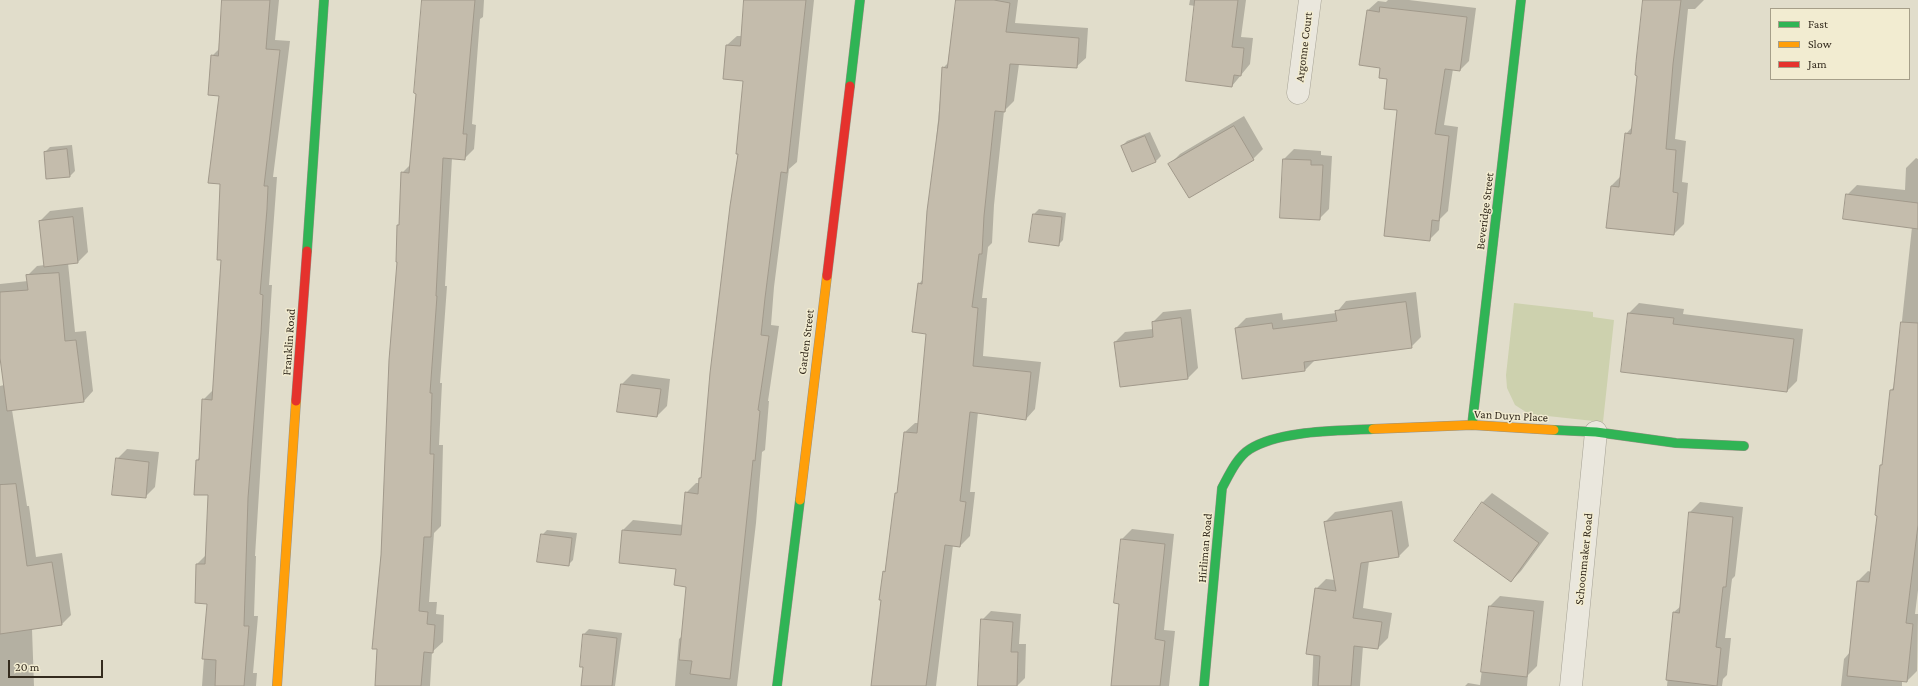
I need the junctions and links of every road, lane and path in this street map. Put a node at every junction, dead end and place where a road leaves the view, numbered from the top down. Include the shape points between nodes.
1 (324, 0) edge
2 (860, 0) edge
3 (1310, 0) edge
4 (1521, 0) edge
5 (1298, 93) dead end
6 (1472, 425) junction
7 (1596, 432) junction
8 (1276, 438) joint
9 (1744, 446) dead end
10 (277, 686) edge
11 (777, 686) edge
12 (1204, 686) edge
13 (1571, 686) edge

1 - 10 street, Franklin Road
2 - 11 street, Garden Street
3 - 5 street, Argonne Court
4 - 6 street, Beveridge Street
6 - 7 street, Van Duyn Place
6 - 8 street, Van Duyn Place via 1327,430
7 - 9 street, Van Duyn Place via 1676,443
7 - 13 street, Schoonmaker Road
8 - 12 street, Hirliman Road via 1250,449 1234,466 1222,488

